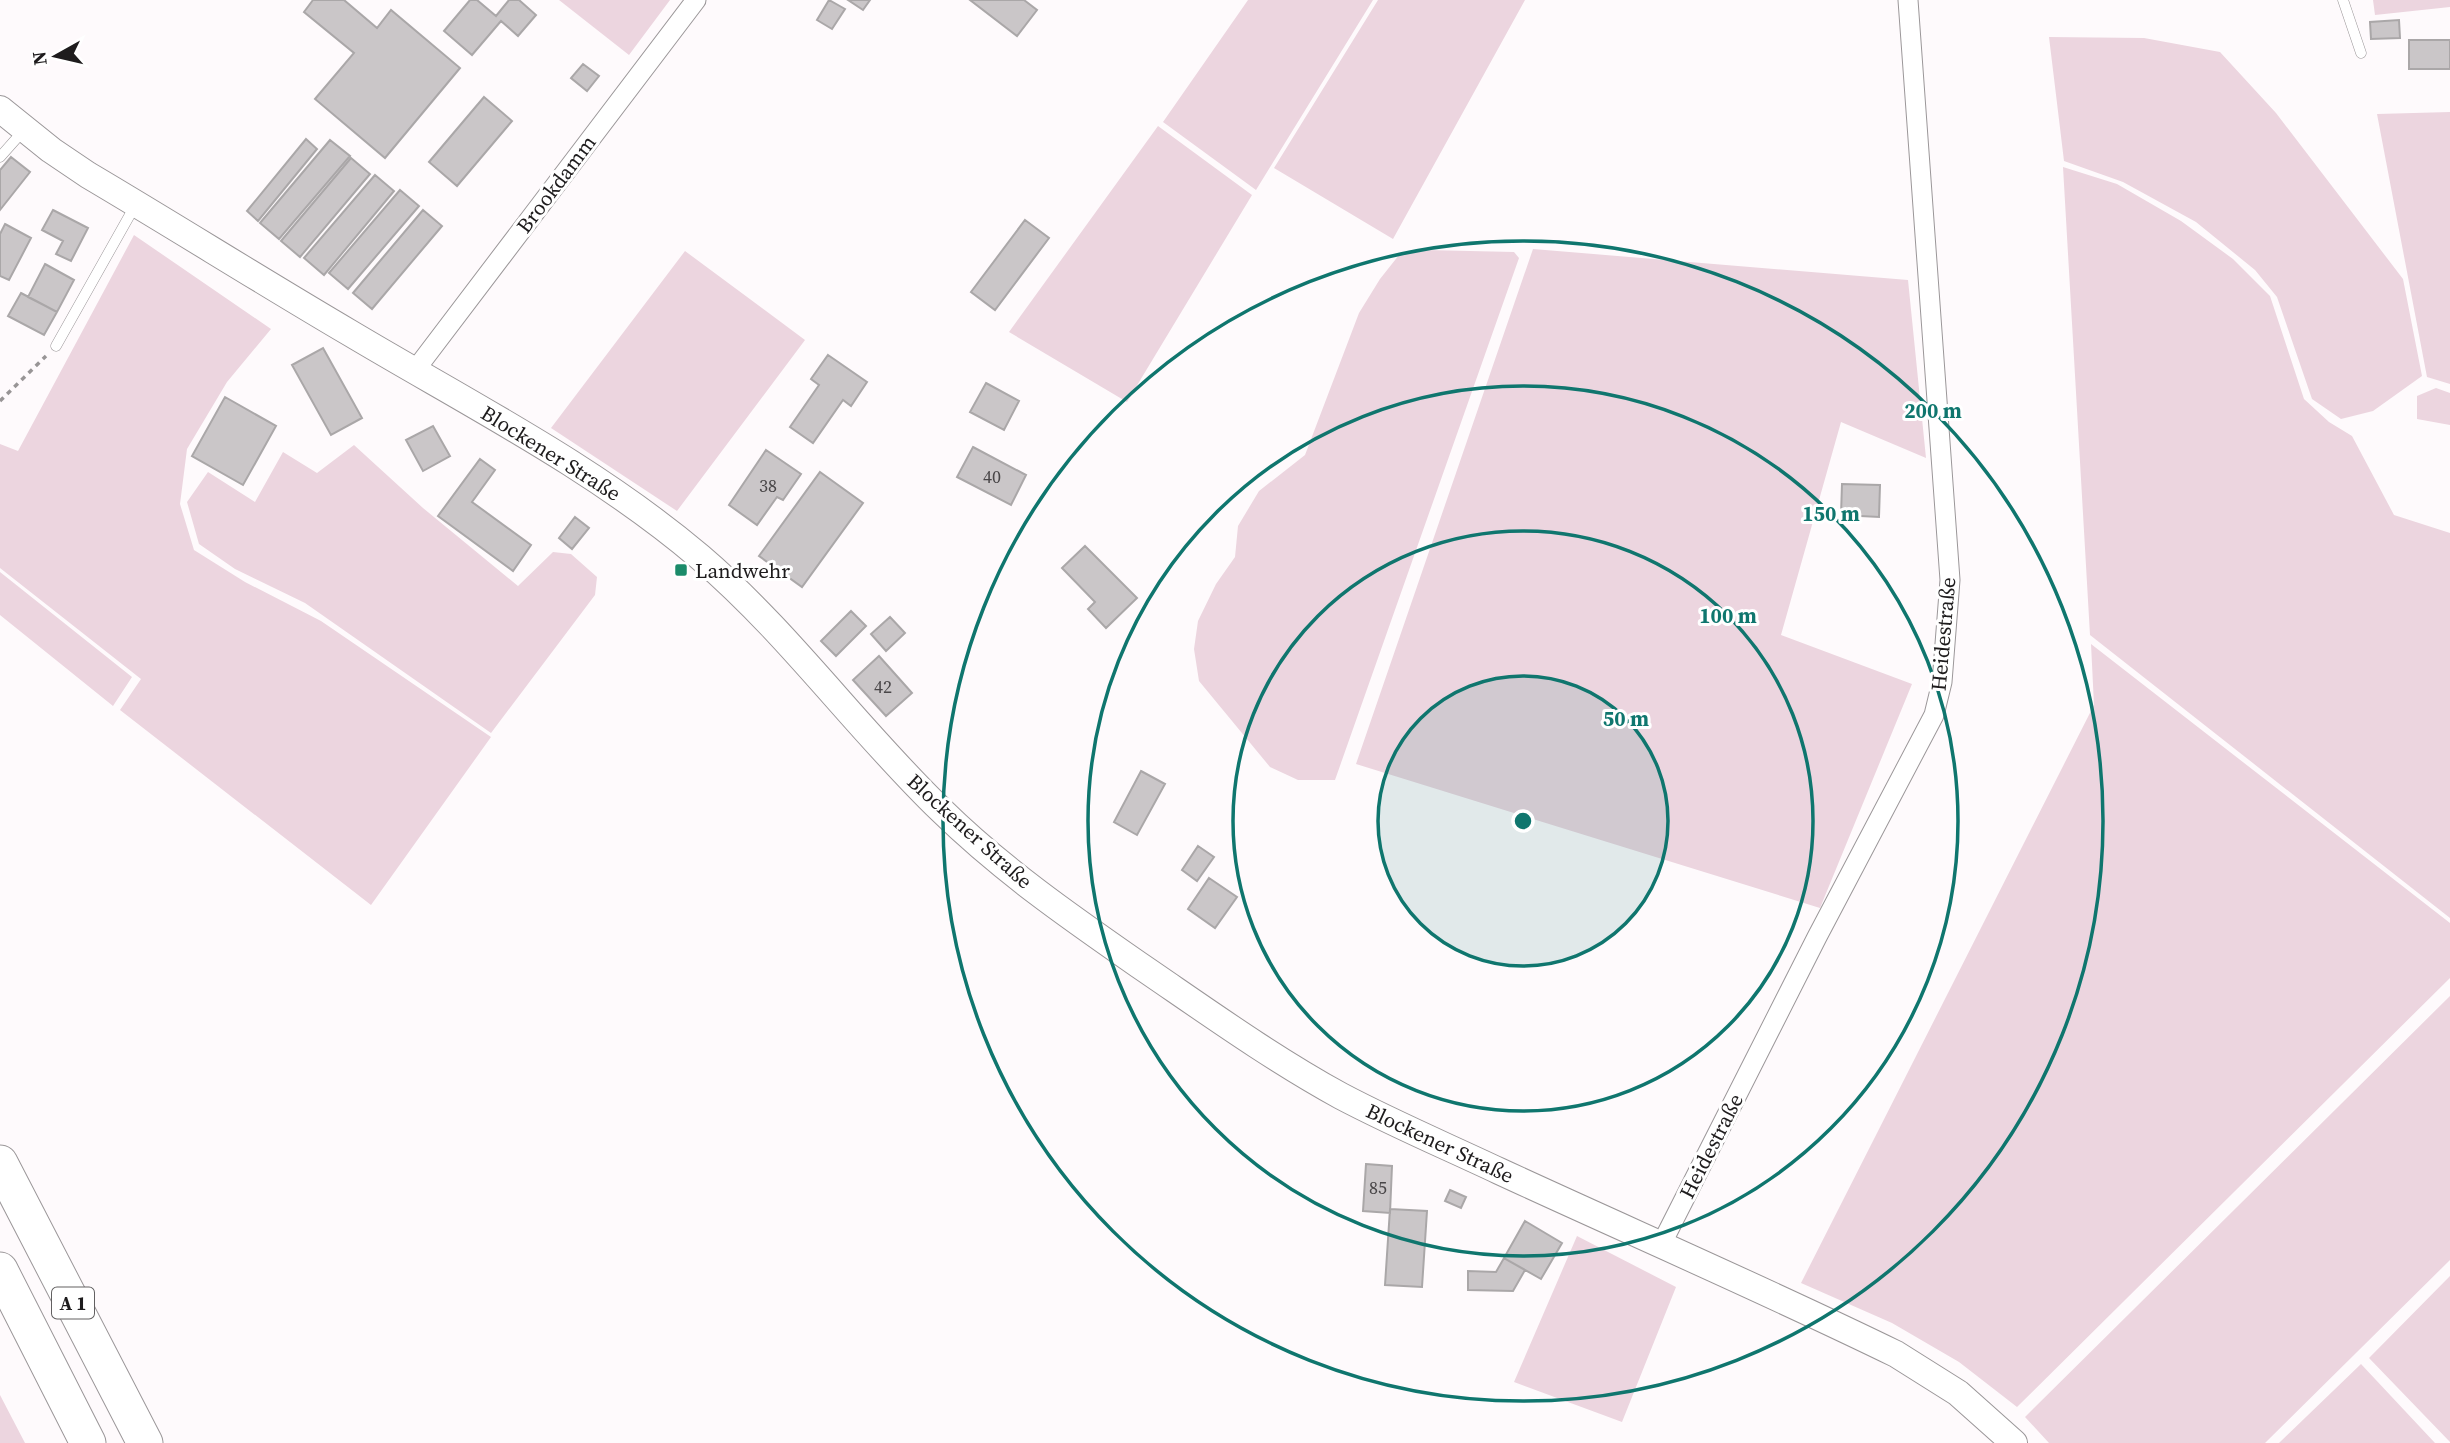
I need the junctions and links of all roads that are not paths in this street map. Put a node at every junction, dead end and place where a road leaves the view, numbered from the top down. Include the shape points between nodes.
1 (696, 0) edge
2 (1908, 0) edge
3 (2343, 0) edge
4 (2361, 52) dead end
5 (0, 109) edge
6 (24, 129) junction
7 (0, 157) edge
8 (136, 204) junction
9 (56, 346) road end
10 (416, 369) junction
11 (0, 1163) edge
12 (1661, 1245) junction
13 (0, 1270) edge
14 (88, 1443) edge
15 (145, 1443) edge
16 (2014, 1443) edge

1 - 10 street, Brookdamm
2 - 12 street, Heidestraße via 1950,580 1942,681 1934,715
3 - 4 lane
5 - 6 street, Blockener Straße
6 - 7 lane
6 - 8 street, Blockener Straße
8 - 9 lane
8 - 10 street, Blockener Straße
10 - 12 street, Blockener Straße via 590,475 684,544 780,633 943,813 1008,870 1138,964 1347,1099
11 - 15 highway, A 1
12 - 16 street, Blockener Straße via 1896,1354 1958,1394
13 - 14 highway, A 1

